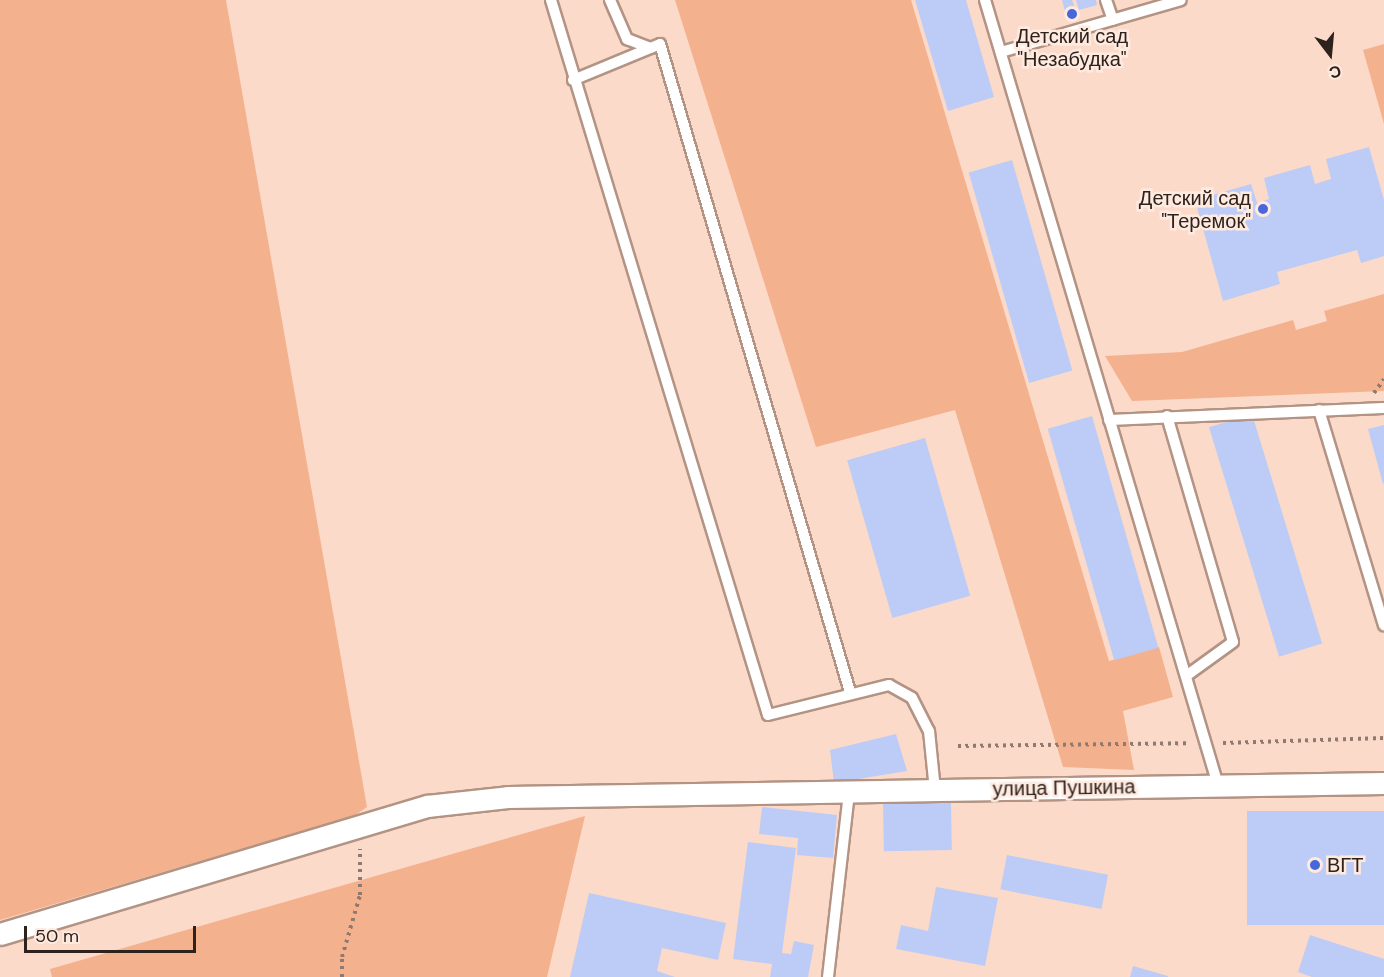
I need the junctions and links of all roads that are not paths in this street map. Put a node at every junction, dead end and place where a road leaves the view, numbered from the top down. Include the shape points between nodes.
1 (551, 0) edge
2 (610, 0) edge
3 (986, 0) edge
4 (1106, 0) edge
5 (1181, 0) edge
6 (1113, 20) junction
7 (650, 48) junction
8 (1001, 52) junction
9 (573, 80) junction
10 (1384, 408) edge
11 (1319, 410) junction
12 (1167, 416) junction
13 (1109, 420) junction
14 (1384, 625) edge
15 (1186, 676) junction
16 (850, 692) junction
17 (1384, 783) edge
18 (1218, 785) junction
19 (935, 790) junction
20 (849, 792) junction
21 (0, 934) edge
22 (828, 977) edge

1 - 9 lane
2 - 7 lane via 627,39
3 - 8 lane
4 - 6 lane
5 - 6 lane
6 - 8 lane
7 - 9 lane
7 - 16 lane via 660,44
8 - 13 lane
9 - 16 lane via 768,715
10 - 11 lane
11 - 12 lane
11 - 14 lane
12 - 13 lane
12 - 15 lane via 1233,642
13 - 15 lane
15 - 18 lane
16 - 19 lane via 889,685 912,698 929,731
17 - 18 street, улица Пушкина
18 - 19 street, улица Пушкина
19 - 20 street, улица Пушкина
20 - 21 street, улица Пушкина via 508,797 427,806
20 - 22 lane

